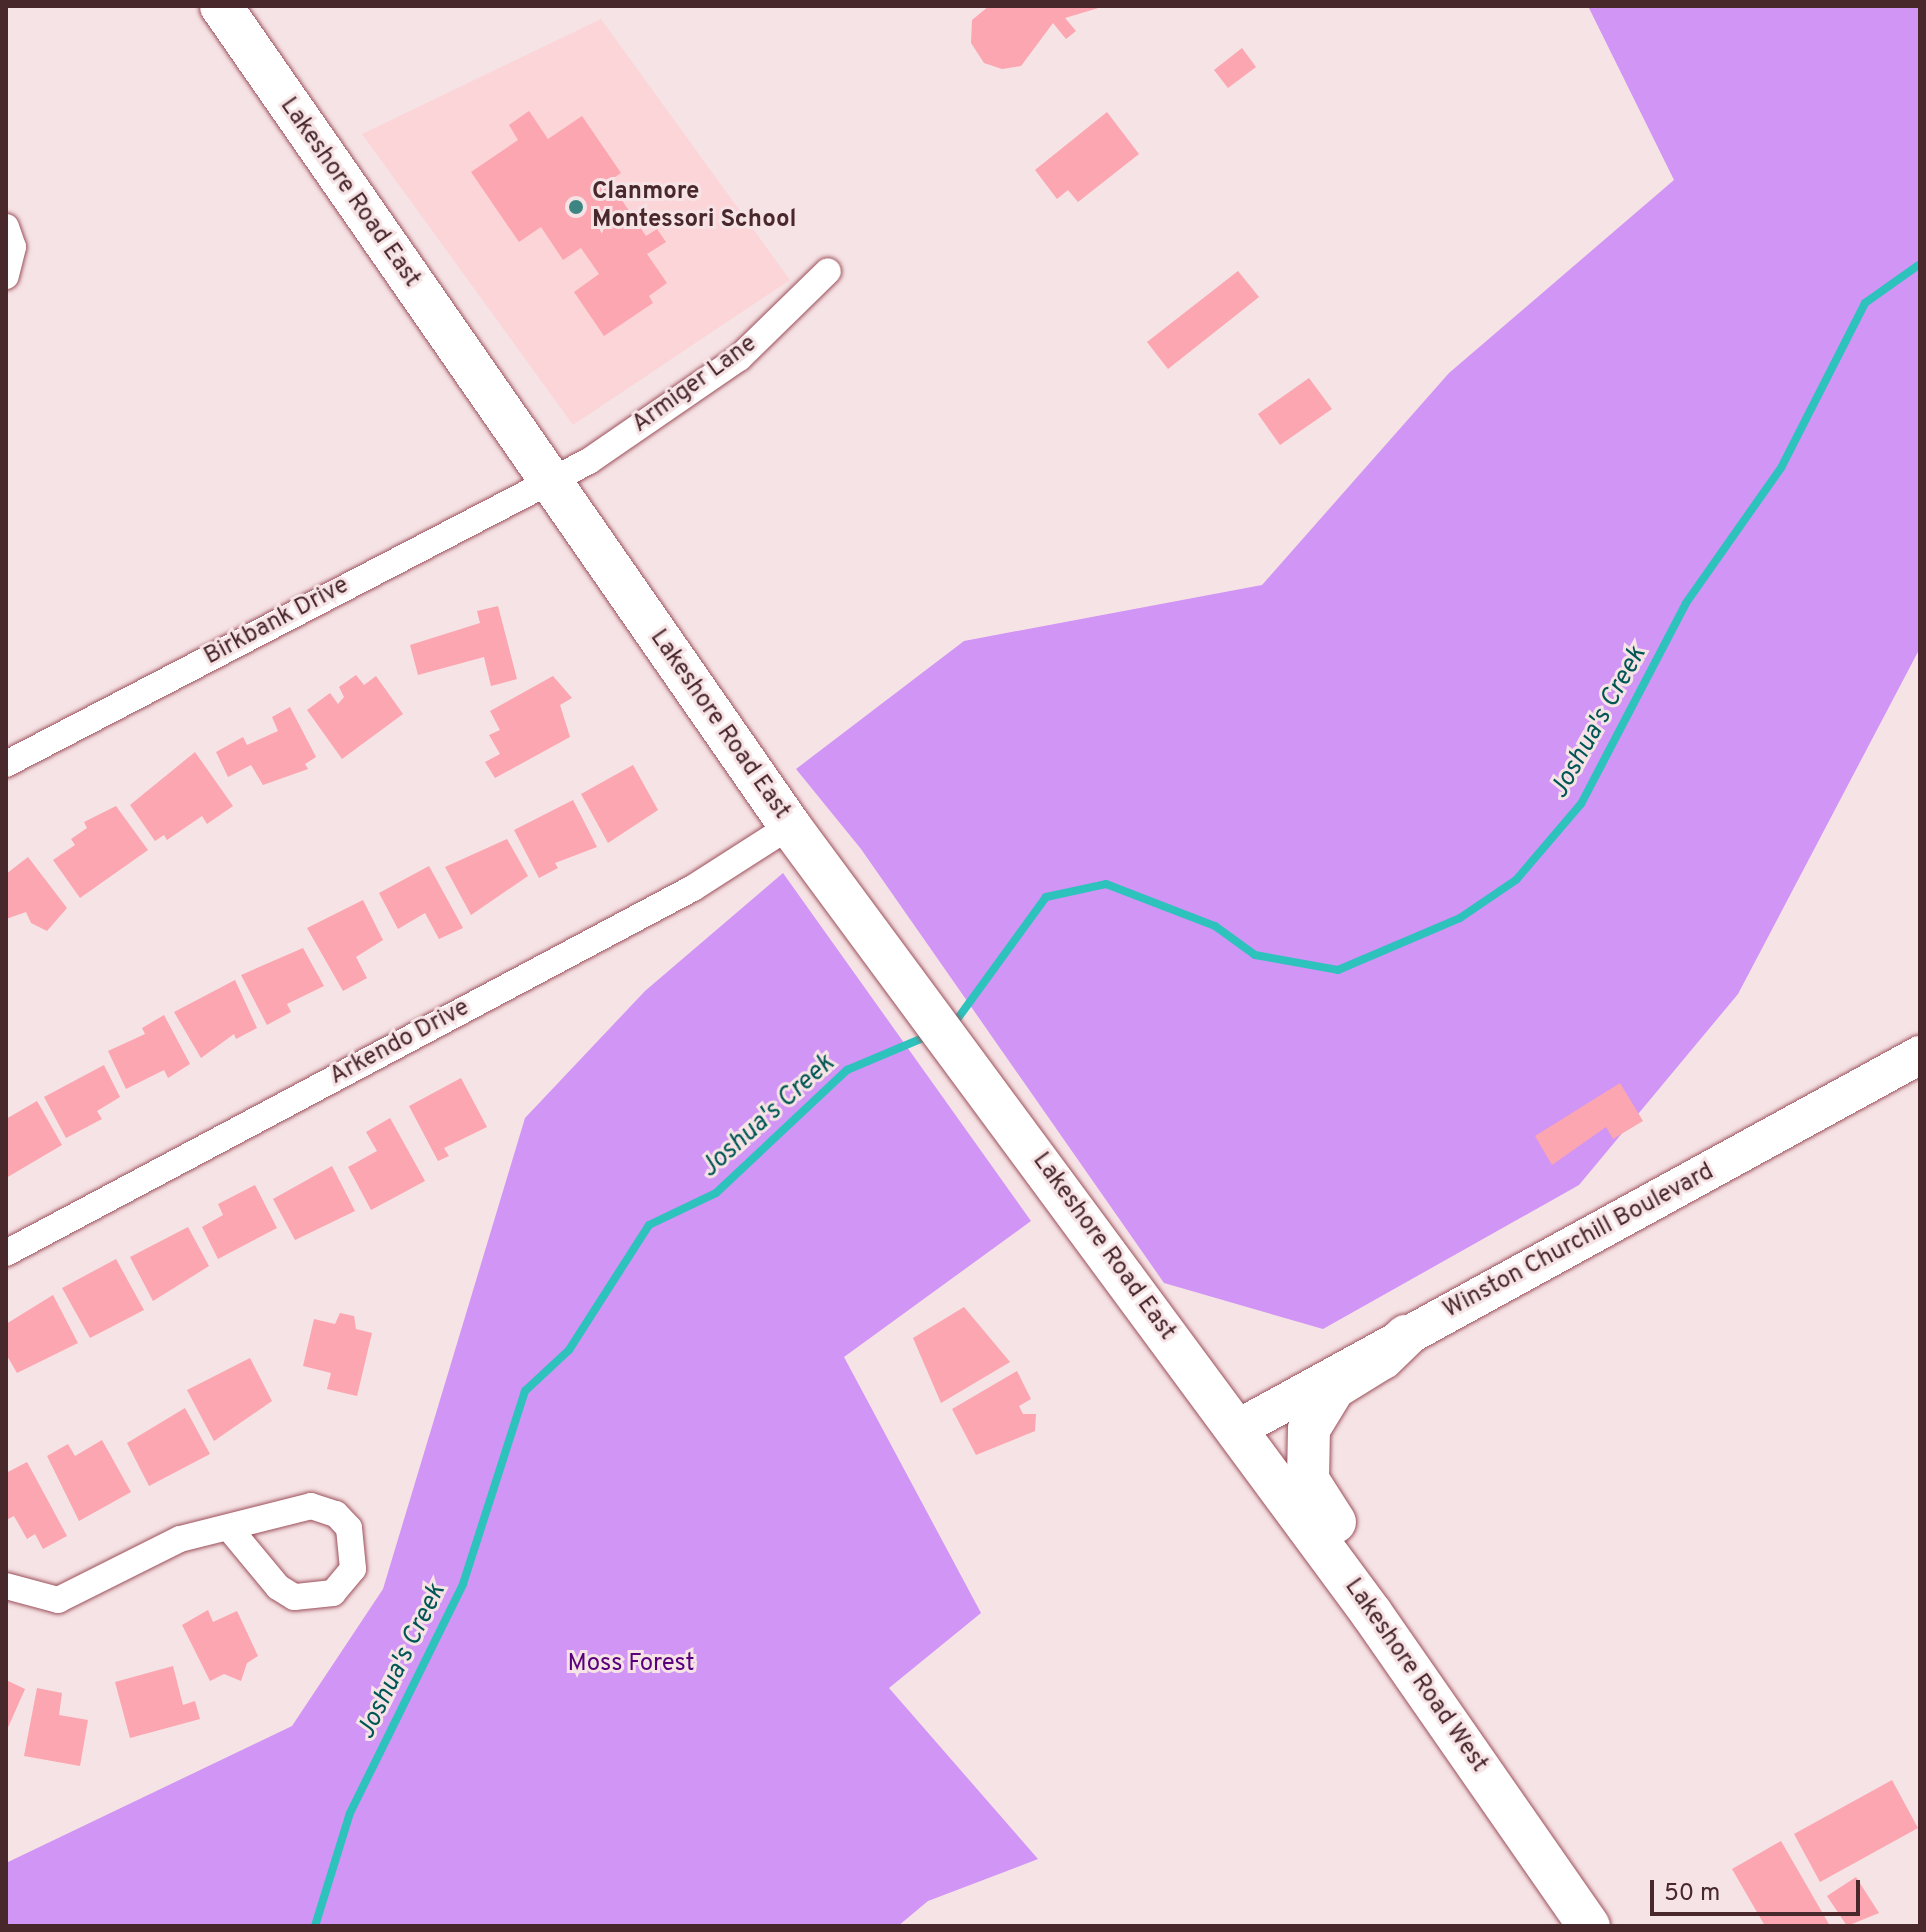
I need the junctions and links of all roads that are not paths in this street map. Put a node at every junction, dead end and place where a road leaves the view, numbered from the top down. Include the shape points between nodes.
1 (221, 6) edge
2 (6, 227) edge
3 (828, 271) dead end
4 (6, 276) edge
5 (549, 484) junction
6 (6, 764) edge
7 (790, 826) junction
8 (1920, 1055) edge
9 (6, 1253) edge
10 (1406, 1336) junction
11 (1237, 1429) junction
12 (229, 1528) junction
13 (6, 1586) edge
14 (1372, 1614) junction
15 (1589, 1926) edge

1 - 5 main road, Lakeshore Road East
2 - 4 street via 13,247
3 - 5 street, Armiger Lane via 739,358
5 - 6 street, Birkbank Drive
5 - 7 main road, Lakeshore Road East
7 - 9 street, Arkendo Drive via 693,888
7 - 11 main road, Lakeshore Road East
8 - 10 main road, Winston Churchill Boulevard
10 - 11 main road, Winston Churchill Boulevard
10 - 14 main road via 1383,1358 1334,1388 1309,1429 1305,1452 1308,1480 1382,1586
11 - 14 main road, Lakeshore Road West
12 - 12 street via 320,1507 349,1528 353,1569 333,1593 294,1597 278,1587
12 - 13 street via 180,1539 58,1600
14 - 15 main road, Lakeshore Road West

